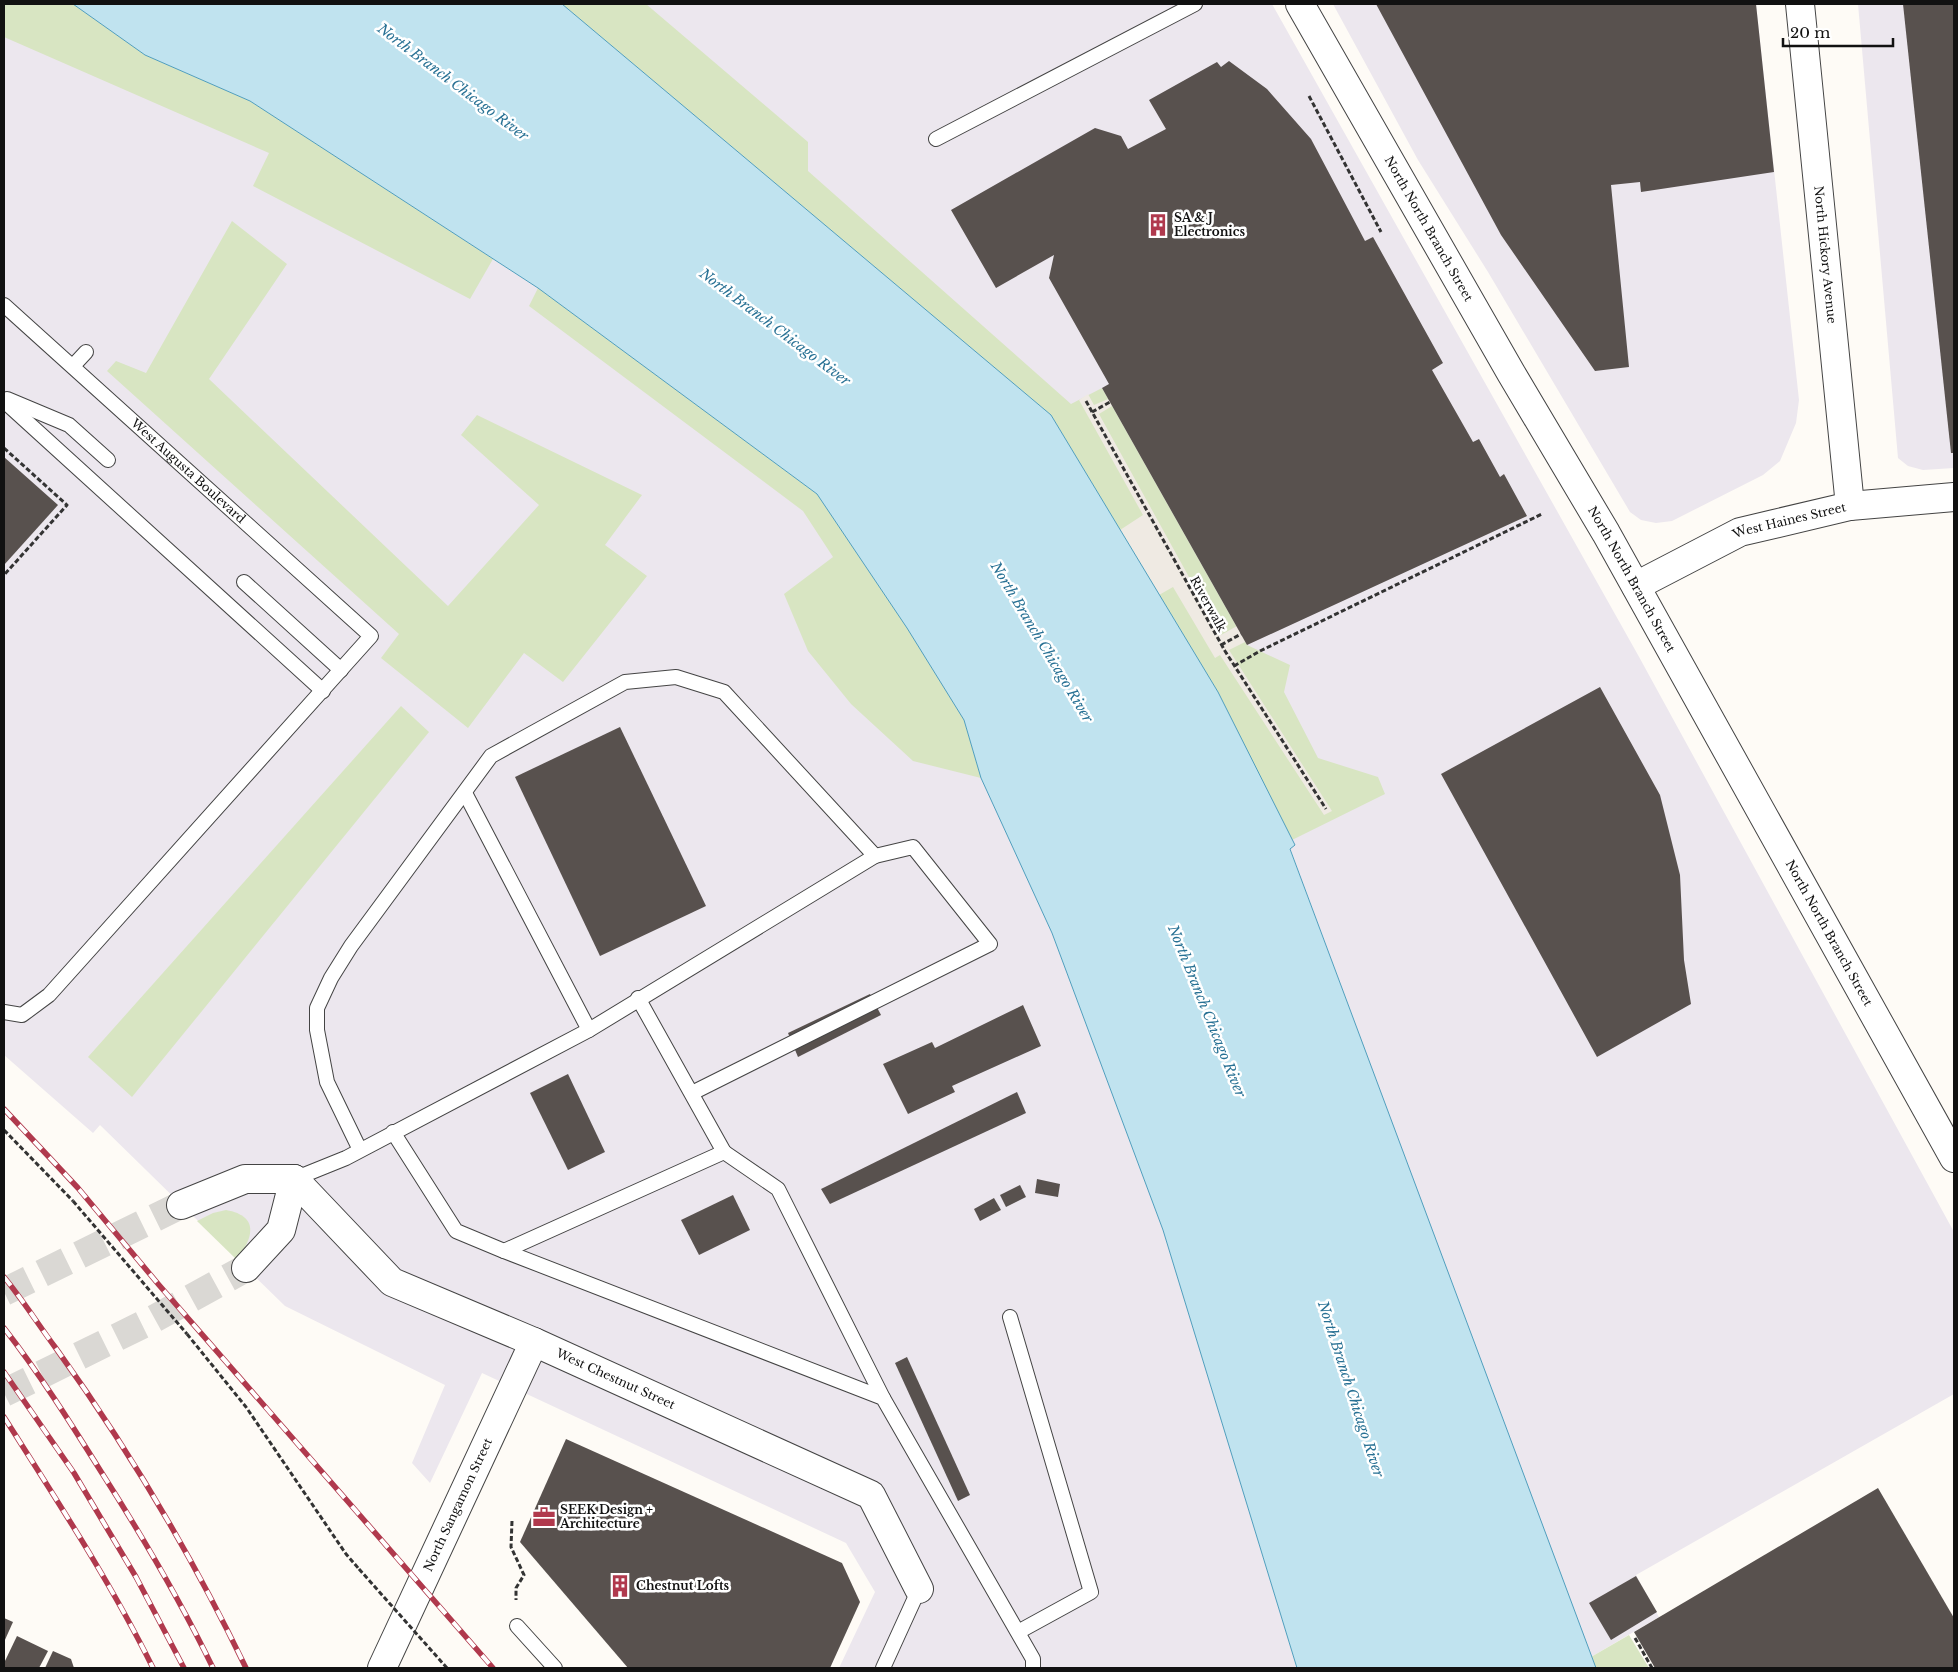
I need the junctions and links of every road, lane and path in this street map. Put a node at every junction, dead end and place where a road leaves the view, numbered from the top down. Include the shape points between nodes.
1 (1195, 4) edge
2 (1300, 4) edge
3 (1800, 4) edge
4 (1309, 96) dead end
5 (936, 139) dead end
6 (1381, 232) dead end
7 (4, 305) edge
8 (86, 352) dead end
9 (74, 366) junction
10 (4, 400) edge
11 (1086, 401) dead end
12 (1110, 402) dead end
13 (1092, 412) junction
14 (4, 448) edge
15 (108, 460) dead end
16 (1954, 497) edge
17 (1850, 506) junction
18 (1542, 514) dead end
19 (4, 575) edge
20 (244, 582) dead end
21 (1636, 586) junction
22 (1241, 634) dead end
23 (1221, 645) junction
24 (1234, 666) junction
25 (341, 670) junction
26 (323, 690) junction
27 (465, 793) junction
28 (1326, 809) dead end
29 (876, 856) junction
30 (638, 998) junction
31 (4, 1012) edge
32 (589, 1030) junction
33 (692, 1093) junction
34 (4, 1130) edge
35 (393, 1132) junction
36 (360, 1150) junction
37 (724, 1152) junction
38 (1954, 1158) edge
39 (294, 1179) junction
40 (181, 1205) tunnel mouth
41 (504, 1251) junction
42 (246, 1268) tunnel mouth
43 (1010, 1317) dead end
44 (534, 1342) junction
45 (884, 1398) junction
46 (512, 1521) dead end
47 (919, 1589) joint
48 (517, 1626) joint
49 (1018, 1632) junction
50 (1635, 1638) dead end
51 (382, 1668) edge
52 (447, 1668) edge
53 (555, 1668) edge
54 (883, 1668) edge
55 (1033, 1668) edge
56 (1652, 1668) edge

1 - 5 lane
2 - 21 street, North North Branch Street
3 - 17 street, North Hickory Avenue
4 - 6 path
7 - 9 lane, West Augusta Boulevard
8 - 9 lane
9 - 25 lane, West Augusta Boulevard via 371,636
10 - 15 lane via 70,425
10 - 26 lane
11 - 13 path, Riverwalk
12 - 13 path
13 - 23 path, Riverwalk
14 - 19 path via 67,505
16 - 17 street, West Haines Street
17 - 21 street, West Haines Street via 1740,532
18 - 24 path
20 - 25 lane
21 - 38 street, North North Branch Street
22 - 23 path
23 - 24 path, Riverwalk
24 - 28 path, Riverwalk
25 - 26 lane
26 - 31 lane via 49,995 22,1015
27 - 29 lane via 491,756 625,682 676,677 724,692
27 - 32 lane
27 - 36 lane via 351,946 317,1008 317,1030 327,1082
29 - 30 lane
29 - 33 lane via 913,847 990,944
30 - 32 lane
30 - 33 lane
32 - 35 lane
33 - 37 lane
34 - 52 path, bridge via 73,1201 187,1334 246,1407 346,1554
35 - 36 lane
35 - 41 lane via 456,1231
36 - 39 lane
37 - 41 lane
37 - 45 lane via 778,1189
39 - 40 street via 245,1179
39 - 42 street via 281,1230
39 - 44 street, West Chestnut Street via 392,1282
41 - 45 lane
43 - 49 lane via 1091,1592
44 - 47 street, West Chestnut Street via 871,1494
44 - 51 street, North Sangamon Street
45 - 49 lane
46 - 48 path via 511,1547 524,1575 516,1588
47 - 54 lane
48 - 53 lane
49 - 55 lane via 1033,1659
50 - 56 path

